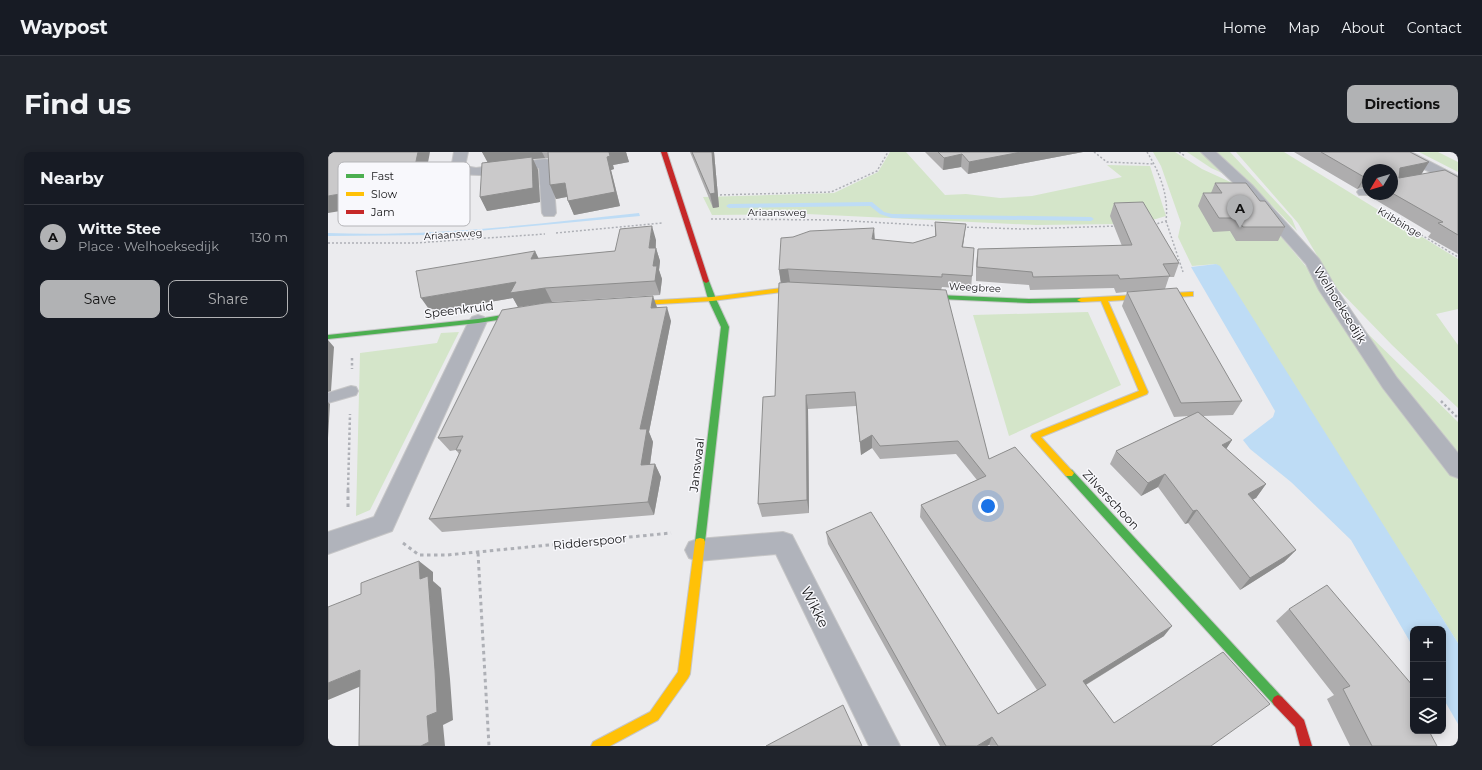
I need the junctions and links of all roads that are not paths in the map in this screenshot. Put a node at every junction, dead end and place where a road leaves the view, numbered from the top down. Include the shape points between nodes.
1 (461, 152) edge
2 (664, 152) edge
3 (1208, 152) edge
4 (1401, 152) edge
5 (459, 162) edge
6 (470, 171) edge
7 (1446, 175) junction
8 (1423, 180) edge
9 (1458, 182) edge
10 (549, 213) dead end
11 (822, 291) edge
12 (1190, 294) road end
13 (909, 295) edge
14 (712, 299) junction
15 (1104, 300) junction
16 (613, 305) edge
17 (537, 311) edge
18 (478, 321) junction
19 (328, 337) edge
20 (351, 391) road end
21 (328, 398) edge
22 (1458, 469) edge
23 (338, 539) edge
24 (700, 540) junction
25 (597, 746) edge
26 (885, 746) edge
27 (1306, 746) edge

1 - 5 street
2 - 14 street, Janswaal
3 - 22 street, Welhoeksedijk via 1247,188 1313,262 1328,290 1390,383
4 - 7 street
6 - 10 street via 545,164
7 - 8 street
7 - 9 street
11 - 14 street via 790,289
12 - 15 street, Weegbree
13 - 15 street, Weegbree via 1029,301
14 - 16 street
14 - 24 street, Janswaal via 725,327
15 - 27 street, Zilverschoon via 1144,392 1035,436 1300,724
17 - 18 street, Speenkruid
18 - 19 street, Speenkruid
18 - 23 street via 383,524
20 - 21 lane
24 - 25 street, Janswaal via 684,674 654,716
24 - 26 street, Wikke via 783,543

